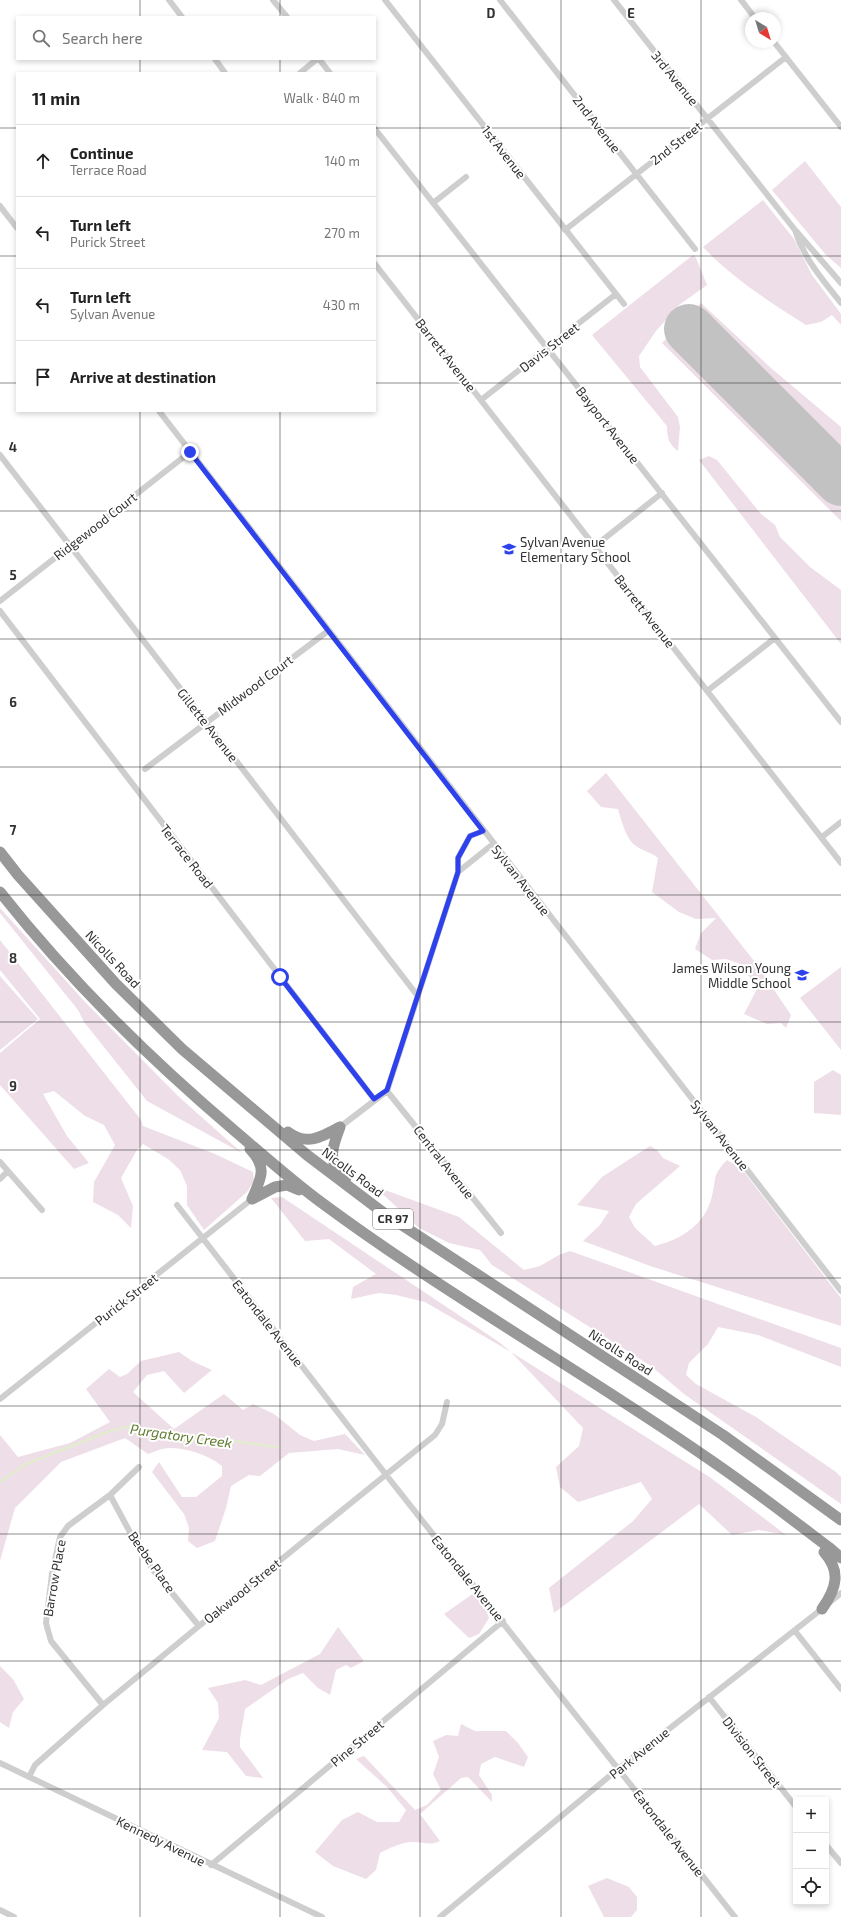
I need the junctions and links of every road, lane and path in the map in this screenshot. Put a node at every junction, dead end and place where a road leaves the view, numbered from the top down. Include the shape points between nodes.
1 (169, 0) edge
2 (273, 0) edge
3 (385, 0) edge
4 (500, 0) edge
5 (614, 0) edge
6 (741, 0) edge
7 (750, 12) edge
8 (181, 16) edge
9 (286, 16) edge
10 (779, 48) edge
11 (786, 57) junction
12 (216, 60) edge
13 (317, 60) edge
14 (319, 60) edge
15 (225, 72) edge
16 (301, 72) edge
17 (329, 72) edge
18 (708, 118) junction
19 (841, 127) edge
20 (376, 130) edge
21 (636, 174) junction
22 (466, 177) dead end
23 (433, 203) junction
24 (0, 206) edge
25 (16, 227) edge
26 (565, 230) junction
27 (794, 230) junction
28 (695, 249) dead end
29 (376, 265) edge
30 (841, 283) edge
31 (616, 294) junction
32 (841, 303) edge
33 (624, 304) dead end
34 (547, 348) junction
35 (481, 400) junction
36 (160, 412) edge
37 (190, 452) junction
38 (0, 456) edge
39 (662, 493) junction
40 (70, 546) junction
41 (594, 546) junction
42 (0, 601) edge
43 (0, 611) edge
44 (328, 630) junction
45 (775, 638) junction
46 (707, 691) junction
47 (206, 722) junction
48 (841, 722) edge
49 (145, 769) dead end
50 (841, 822) edge
51 (483, 831) junction
52 (822, 838) junction
53 (493, 844) junction
54 (0, 852) edge
55 (841, 863) edge
56 (458, 872) junction
57 (0, 892) edge
58 (417, 995) junction
59 (387, 1090) junction
60 (374, 1099) junction
61 (264, 1119) junction
62 (230, 1126) junction
63 (340, 1127) junction
64 (0, 1162) edge
65 (8, 1171) junction
66 (0, 1179) edge
67 (316, 1198) junction
68 (252, 1199) junction
69 (370, 1202) junction
70 (177, 1205) dead end
71 (42, 1210) dead end
72 (501, 1233) dead end
73 (202, 1239) junction
74 (841, 1291) edge
75 (0, 1399) edge
76 (446, 1402) dead end
77 (140, 1467) dead end
78 (387, 1476) junction
79 (747, 1487) junction
80 (110, 1495) junction
81 (841, 1520) edge
82 (841, 1558) edge
83 (840, 1594) edge
84 (822, 1609) junction
85 (503, 1622) junction
86 (199, 1626) junction
87 (795, 1631) junction
88 (841, 1689) edge
89 (709, 1697) junction
90 (103, 1705) junction
91 (0, 1763) edge
92 (618, 1768) junction
93 (29, 1777) junction
94 (793, 1803) edge
95 (829, 1849) edge
96 (841, 1864) edge
97 (211, 1865) junction
98 (0, 1910) edge
99 (14, 1917) edge
100 (322, 1917) edge
101 (440, 1917) edge
102 (735, 1917) edge

1 - 8 street
2 - 9 street
3 - 26 street, 1st Avenue
4 - 21 street, 2nd Avenue
5 - 18 street, 3rd Avenue
6 - 7 street
10 - 11 street
11 - 18 street, 2nd Street
11 - 19 street
12 - 15 street
13 - 16 street
14 - 17 street
18 - 21 street, 2nd Street
18 - 27 street, 3rd Avenue
20 - 23 street, Bayport Avenue
21 - 26 street, 2nd Street
21 - 28 street, 2nd Avenue
22 - 23 street
23 - 34 street, Bayport Avenue
24 - 25 street
26 - 31 street, 1st Avenue
27 - 30 street
27 - 32 street via 812,266
29 - 35 street, Barrett Avenue
31 - 33 street, 1st Avenue
31 - 34 street, Davis Street
34 - 35 street, Davis Street
34 - 39 street, Bayport Avenue
35 - 41 street, Barrett Avenue
36 - 37 street, Sylvan Avenue
37 - 40 street, Ridgewood Court
37 - 44 street, Sylvan Avenue
38 - 40 street, Gillette Avenue
39 - 41 street
39 - 45 street, Bayport Avenue
40 - 42 street, Ridgewood Court
40 - 47 street, Gillette Avenue
41 - 46 street, Barrett Avenue
43 - 60 street, Terrace Road
44 - 47 street, Midwood Court
44 - 51 street, Sylvan Avenue
45 - 46 street
45 - 48 street, Bayport Avenue
46 - 52 street, Barrett Avenue
47 - 49 street, Midwood Court
47 - 58 street, Gillette Avenue
50 - 52 street
51 - 53 street, Sylvan Avenue
51 - 56 street via 470,836 458,858
52 - 55 street, Barrett Avenue
53 - 56 street
53 - 74 street, Sylvan Avenue
54 - 61 highway, Nicolls Road / CR 97 via 116,984 182,1049
56 - 58 street
57 - 62 highway, CR 97 via 89,995 138,1044
58 - 59 street
59 - 60 street
59 - 72 street, Central Avenue
60 - 63 street
61 - 63 highway via 272,1119 295,1138 310,1140 322,1137
61 - 69 highway, Nicolls Road / CR 97
62 - 67 highway, CR 97
62 - 68 highway via 257,1157 262,1167 262,1176
63 - 69 highway via 332,1146 332,1162 339,1172 361,1189
64 - 65 street
65 - 66 street
65 - 71 street
67 - 68 highway via 287,1185 275,1187
67 - 79 highway, CR 97 via 376,1242 706,1457
68 - 73 street, Purick Street
69 - 81 highway, Nicolls Road / CR 97 via 723,1435
70 - 73 street, Eatondale Avenue
73 - 75 street, Purick Street
73 - 78 street, Eatondale Avenue
76 - 78 street, Oakwood Street via 442,1424 435,1435
77 - 80 street, Barrow Place
78 - 85 street, Eatondale Avenue
78 - 86 street, Oakwood Street
79 - 82 highway, CR 97
79 - 84 highway via 830,1557 836,1565 837,1584
80 - 86 street, Beebe Place via 153,1570
80 - 90 street, Barrow Place via 68,1526 60,1536 46,1623 51,1641
83 - 84 street, Park Avenue
84 - 87 street, Park Avenue
85 - 92 street, Eatondale Avenue
85 - 97 street, Pine Street
86 - 90 street, Oakwood Street
87 - 88 street
87 - 89 street, Park Avenue
89 - 92 street, Park Avenue
89 - 94 street, Division Street
90 - 93 street, Oakwood Street via 35,1765
91 - 93 street, Kennedy Avenue
92 - 101 street, Park Avenue
92 - 102 street, Eatondale Avenue
93 - 97 street, Kennedy Avenue
95 - 96 street
97 - 100 street, Kennedy Avenue
98 - 99 street

